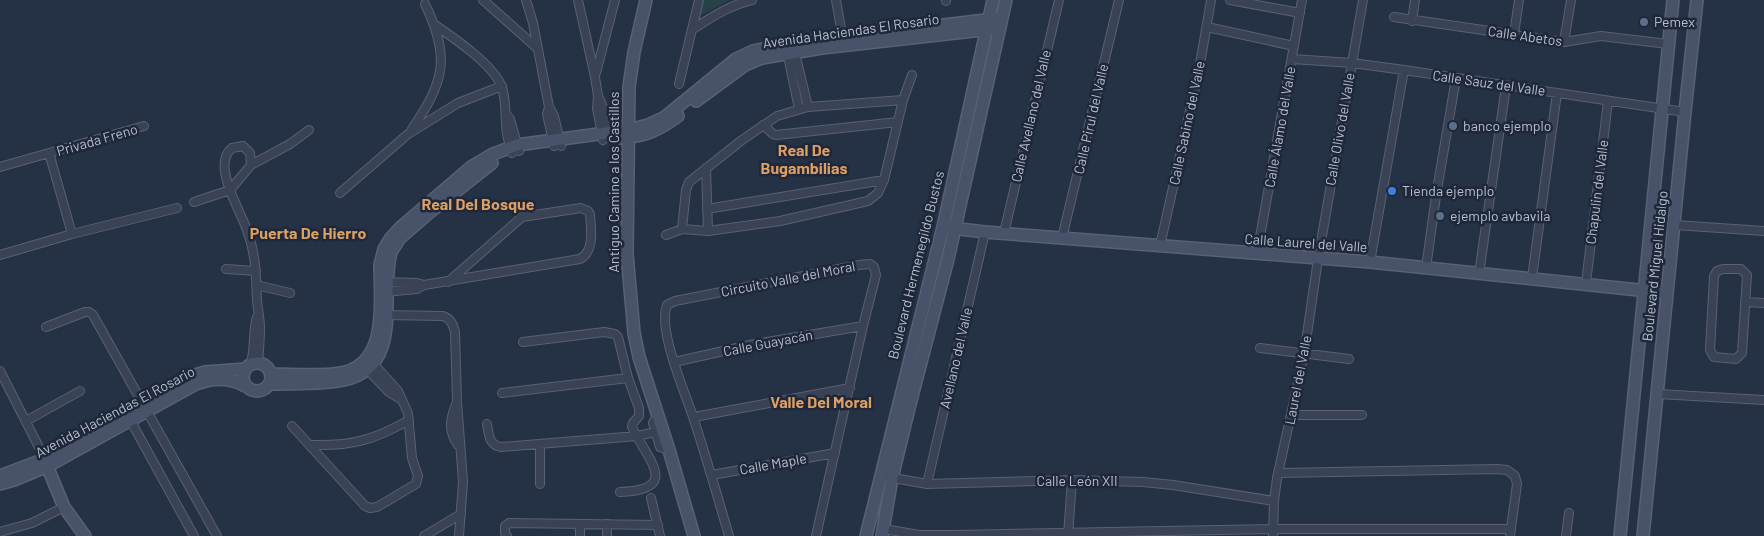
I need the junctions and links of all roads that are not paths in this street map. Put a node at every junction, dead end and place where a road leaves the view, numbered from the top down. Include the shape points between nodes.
1 (483, 0) edge
2 (526, 0) edge
3 (578, 0) edge
4 (615, 0) edge
5 (646, 0) edge
6 (698, 0) edge
7 (752, 0) edge
8 (836, 0) edge
9 (993, 0) edge
10 (1006, 0) edge
11 (1058, 0) edge
12 (1119, 0) edge
13 (1211, 0) edge
14 (1230, 0) edge
15 (1302, 0) edge
16 (1363, 0) edge
17 (1416, 0) edge
18 (1519, 0) edge
19 (1571, 0) edge
20 (1673, 0) edge
21 (1697, 0) edge
22 (425, 4) dead end
23 (1300, 13) junction
24 (1394, 17) dead end
25 (1412, 21) junction
26 (1001, 23) junction
27 (987, 24) junction
28 (435, 25) junction
29 (1207, 27) junction
30 (693, 29) junction
31 (939, 30) junction
32 (965, 31) junction
33 (1514, 34) junction
34 (843, 41) junction
35 (1564, 42) junction
36 (1668, 44) junction
37 (1294, 46) junction
38 (537, 48) junction
39 (790, 48) junction
40 (983, 48) junction
41 (1292, 59) junction
42 (1352, 63) junction
43 (1404, 70) junction
44 (912, 75) dead end
45 (595, 77) junction
46 (1456, 78) junction
47 (679, 84) dead end
48 (502, 86) junction
49 (1506, 86) junction
50 (1557, 93) junction
51 (903, 100) junction
52 (1608, 101) junction
53 (808, 107) junction
54 (799, 109) junction
55 (1662, 110) junction
56 (1684, 112) junction
57 (898, 122) junction
58 (763, 125) junction
59 (144, 126) dead end
60 (309, 130) dead end
61 (408, 134) junction
62 (628, 134) junction
63 (606, 136) junction
64 (557, 143) junction
65 (515, 149) junction
66 (49, 153) junction
67 (251, 165) junction
68 (0, 167) edge
69 (706, 168) junction
70 (884, 180) junction
71 (230, 190) junction
72 (340, 192) dead end
73 (194, 202) dead end
74 (177, 208) dead end
75 (707, 209) junction
76 (1674, 225) junction
77 (943, 227) junction
78 (682, 229) junction
79 (955, 230) junction
80 (708, 231) junction
81 (1764, 231) edge
82 (985, 232) junction
83 (1004, 233) junction
84 (72, 234) junction
85 (666, 235) dead end
86 (1062, 238) junction
87 (1160, 246) junction
88 (1257, 254) junction
89 (0, 255) edge
90 (1318, 259) junction
91 (1370, 262) junction
92 (1426, 268) junction
93 (226, 269) dead end
94 (256, 270) junction
95 (1479, 274) junction
96 (1532, 278) junction
97 (448, 282) junction
98 (1586, 283) junction
99 (256, 285) junction
100 (384, 287) junction
101 (1644, 290) junction
102 (1667, 292) junction
103 (290, 293) dead end
104 (1745, 302) junction
105 (1764, 303) edge
106 (384, 315) junction
107 (863, 326) junction
108 (46, 327) dead end
109 (523, 342) dead end
110 (1260, 348) dead end
111 (1304, 355) junction
112 (1349, 359) dead end
113 (674, 362) junction
114 (367, 363) junction
115 (251, 365) junction
116 (0, 371) edge
117 (628, 378) junction
118 (271, 379) junction
119 (246, 386) junction
120 (850, 388) junction
121 (80, 391) dead end
122 (502, 393) dead end
123 (1658, 394) junction
124 (1764, 400) edge
125 (144, 407) junction
126 (658, 415) junction
127 (1292, 415) junction
128 (1362, 415) dead end
129 (128, 416) junction
130 (694, 417) junction
131 (409, 420) junction
132 (26, 421) junction
133 (487, 424) dead end
134 (292, 426) dead end
135 (655, 432) junction
136 (636, 436) junction
137 (540, 444) junction
138 (312, 445) junction
139 (669, 450) junction
140 (835, 453) junction
141 (46, 462) junction
142 (1278, 473) junction
143 (712, 475) junction
144 (880, 475) junction
145 (0, 476) edge
146 (892, 478) junction
147 (1072, 480) junction
148 (0, 484) edge
149 (540, 484) dead end
150 (927, 484) junction
151 (620, 492) dead end
152 (651, 498) dead end
153 (1274, 501) junction
154 (64, 507) junction
155 (1569, 513) dead end
156 (461, 514) junction
157 (580, 524) junction
158 (607, 524) junction
159 (658, 525) junction
160 (0, 532) edge
161 (883, 532) edge
162 (1273, 533) edge
163 (1510, 533) edge
164 (214, 535) edge
165 (1068, 535) edge
166 (85, 536) edge
167 (194, 536) edge
168 (424, 536) edge
169 (459, 536) edge
170 (507, 536) edge
171 (580, 536) edge
172 (607, 536) edge
173 (660, 536) edge
174 (694, 536) edge
175 (729, 536) edge
176 (816, 536) edge
177 (866, 536) edge
178 (1566, 536) edge
179 (1620, 536) edge
180 (1643, 536) edge

1 - 38 street
2 - 38 street
3 - 45 street
4 - 45 street
5 - 62 street, Antiguo Camino a los Castillos via 630,74
6 - 30 street
7 - 30 street via 717,13
8 - 34 street
9 - 27 street, Boulevard Hermenegildo Bustos
10 - 26 street, Boulevard Hermenegildo Bustos
11 - 83 street, Calle Avellano del Valle
12 - 86 street, Calle Pirul del Valle
13 - 29 street, Calle Sabino del Valle
14 - 23 street
15 - 23 street, Calle Álamo del Valle
16 - 42 street, Calle Olivo del Valle
17 - 25 street
18 - 33 street
19 - 35 street
20 - 36 street, Boulevard Miguel Hidalgo
21 - 56 street, Boulevard Miguel Hidalgo
22 - 28 street
23 - 37 street, Calle Álamo del Valle
24 - 25 street, Calle Abetos
25 - 33 street, Calle Abetos
26 - 27 street, Avenida Haciendas El Rosario
26 - 79 street, Boulevard Hermenegildo Bustos
27 - 31 street, Avenida Haciendas El Rosario
27 - 32 street, Avenida Haciendas El Rosario
27 - 40 street, Boulevard Hermenegildo Bustos
28 - 48 street via 492,70
28 - 61 street via 441,56 440,77 428,106
29 - 37 street
29 - 87 street, Calle Sabino del Valle
30 - 47 street
31 - 32 street, Avenida Haciendas El Rosario
31 - 34 street, Avenida Haciendas El Rosario
32 - 40 street via 977,37
33 - 35 street, Calle Abetos
34 - 39 street, Avenida Haciendas El Rosario
35 - 36 street, Calle Abetos via 1601,36
36 - 55 street, Boulevard Miguel Hidalgo
37 - 41 street, Calle Álamo del Valle
38 - 64 street via 549,107 554,116
39 - 53 street
39 - 54 street
39 - 62 street, Avenida Haciendas El Rosario via 746,65 650,133
40 - 77 street, Boulevard Hermenegildo Bustos
41 - 42 street, Calle Sauz del Valle
41 - 88 street, Calle Álamo del Valle
42 - 43 street, Calle Sauz del Valle
42 - 90 street, Calle Olivo del Valle
43 - 46 street, Calle Sauz del Valle
43 - 91 street
44 - 51 street
45 - 63 street via 596,108
46 - 49 street, Calle Sauz del Valle
46 - 92 street
48 - 61 street via 458,102
48 - 65 street
49 - 50 street, Calle Sauz del Valle
49 - 95 street
50 - 52 street, Calle Sauz del Valle
50 - 96 street
51 - 53 street
51 - 57 street
52 - 55 street, Calle Sauz del Valle
52 - 98 street, Chapulin del Valle
53 - 54 street
54 - 58 street via 777,116
55 - 56 street, Calle Sauz del Valle
55 - 101 street, Boulevard Miguel Hidalgo
56 - 76 street, Boulevard Miguel Hidalgo
57 - 58 street via 776,135
57 - 70 street
58 - 69 street
59 - 66 street, Privada Freno
60 - 67 street
61 - 72 street
62 - 63 street, Avenida Haciendas El Rosario
62 - 126 street, Antiguo Camino a los Castillos via 627,254 634,333
63 - 64 street, Avenida Haciendas El Rosario
64 - 65 street, Avenida Haciendas El Rosario
65 - 100 street, Avenida Haciendas El Rosario via 492,154 471,167 401,227 381,257
66 - 68 street, Privada Freno
66 - 84 street
67 - 71 street
67 - 71 street via 250,153 243,146 228,151 225,166
69 - 75 street
69 - 78 street via 687,186
70 - 75 street
70 - 80 street via 878,193 861,204 780,221
71 - 73 street
71 - 94 street via 247,230
74 - 84 street
75 - 80 street
76 - 81 street
76 - 102 street, Boulevard Miguel Hidalgo
77 - 79 street, Calle Laurel del Valle
77 - 144 street, Boulevard Hermenegildo Bustos
78 - 80 street
78 - 85 street
79 - 82 street, Calle Laurel del Valle
79 - 146 street, Boulevard Hermenegildo Bustos
82 - 83 street, Calle Laurel del Valle
82 - 150 street, Avellano del Valle
83 - 86 street, Calle Laurel del Valle
84 - 89 street
86 - 87 street, Calle Laurel del Valle
87 - 88 street, Calle Laurel del Valle
88 - 90 street, Calle Laurel del Valle
90 - 91 street, Calle Laurel del Valle
90 - 111 street, Laurel del Valle
91 - 92 street, Calle Laurel del Valle
92 - 95 street, Calle Laurel del Valle
93 - 94 street
94 - 99 street
95 - 96 street, Calle Laurel del Valle
96 - 98 street, Calle Laurel del Valle
97 - 97 street via 580,259 588,253 590,214 581,208 522,218
97 - 100 street via 417,289
98 - 101 street, Calle Laurel del Valle
99 - 103 street
99 - 115 street via 260,327
100 - 106 street, Avenida Haciendas El Rosario
101 - 102 street, Calle Laurel del Valle
101 - 179 street, Boulevard Miguel Hidalgo
102 - 123 street, Boulevard Miguel Hidalgo
104 - 104 street via 1745,272 1741,269 1717,271 1714,276 1710,350 1714,358 1741,356
104 - 105 street
106 - 114 street, Avenida Haciendas El Rosario
106 - 156 street via 439,315 451,320 455,332
107 - 113 street, Calle Guayacán via 755,344
107 - 113 street, Circuito Valle del Moral via 876,275 874,267 866,264 672,302 666,308 665,320
107 - 120 street, Circuito Valle del Moral
108 - 125 street via 84,312 93,315
109 - 117 street via 604,332 615,334 620,341
110 - 111 street
111 - 112 street
111 - 127 street, Laurel del Valle
113 - 130 street, Circuito Valle del Moral
114 - 118 street via 343,373
114 - 131 street via 389,392 402,400
115 - 118 street via 267,366
115 - 119 street via 243,377
115 - 125 street, Avenida Haciendas El Rosario via 195,375
116 - 132 street
117 - 122 street
117 - 136 street via 640,412 632,425
118 - 119 street via 263,391
119 - 125 street, Avenida Haciendas El Rosario via 234,380 207,380
120 - 130 street
120 - 140 street, Circuito Valle del Moral
121 - 132 street
123 - 124 street
123 - 180 street, Boulevard Miguel Hidalgo
125 - 129 street, Avenida Haciendas El Rosario
125 - 164 street
126 - 135 street via 653,423
126 - 139 street, Antiguo Camino a los Castillos
127 - 128 street
127 - 142 street, Laurel del Valle
129 - 141 street, Avenida Haciendas El Rosario
129 - 167 street
130 - 143 street, Circuito Valle del Moral
131 - 138 street via 371,439 350,444
131 - 138 street via 412,458 418,481 377,507 365,506
132 - 141 street
133 - 137 street via 490,441 495,446
134 - 138 street
135 - 136 street
135 - 139 street via 660,447
136 - 137 street
136 - 151 street via 655,468 655,482 645,489
137 - 149 street
139 - 174 street, Antiguo Camino a los Castillos
140 - 143 street, Calle Maple
140 - 176 street, Circuito Valle del Moral
141 - 145 street, Avenida Haciendas El Rosario
141 - 148 street, Avenida Haciendas El Rosario
141 - 154 street
142 - 153 street, Laurel del Valle
142 - 163 street via 1507,470 1515,476 1517,484
143 - 175 street, Circuito Valle del Moral
144 - 146 street, Calle León XII
144 - 177 street, Boulevard Hermenegildo Bustos
146 - 150 street, Calle León XII
146 - 161 street, Boulevard Hermenegildo Bustos
147 - 150 street, Calle León XII
147 - 153 street, Calle León XII via 1158,483
147 - 165 street
152 - 159 street
153 - 162 street, Laurel del Valle
154 - 160 street via 32,523
154 - 166 street
155 - 178 street
156 - 168 street
156 - 169 street
157 - 158 street
157 - 170 street via 509,523 505,526
157 - 171 street
158 - 159 street
158 - 172 street
159 - 173 street
161 - 165 street
162 - 163 street
162 - 165 street

